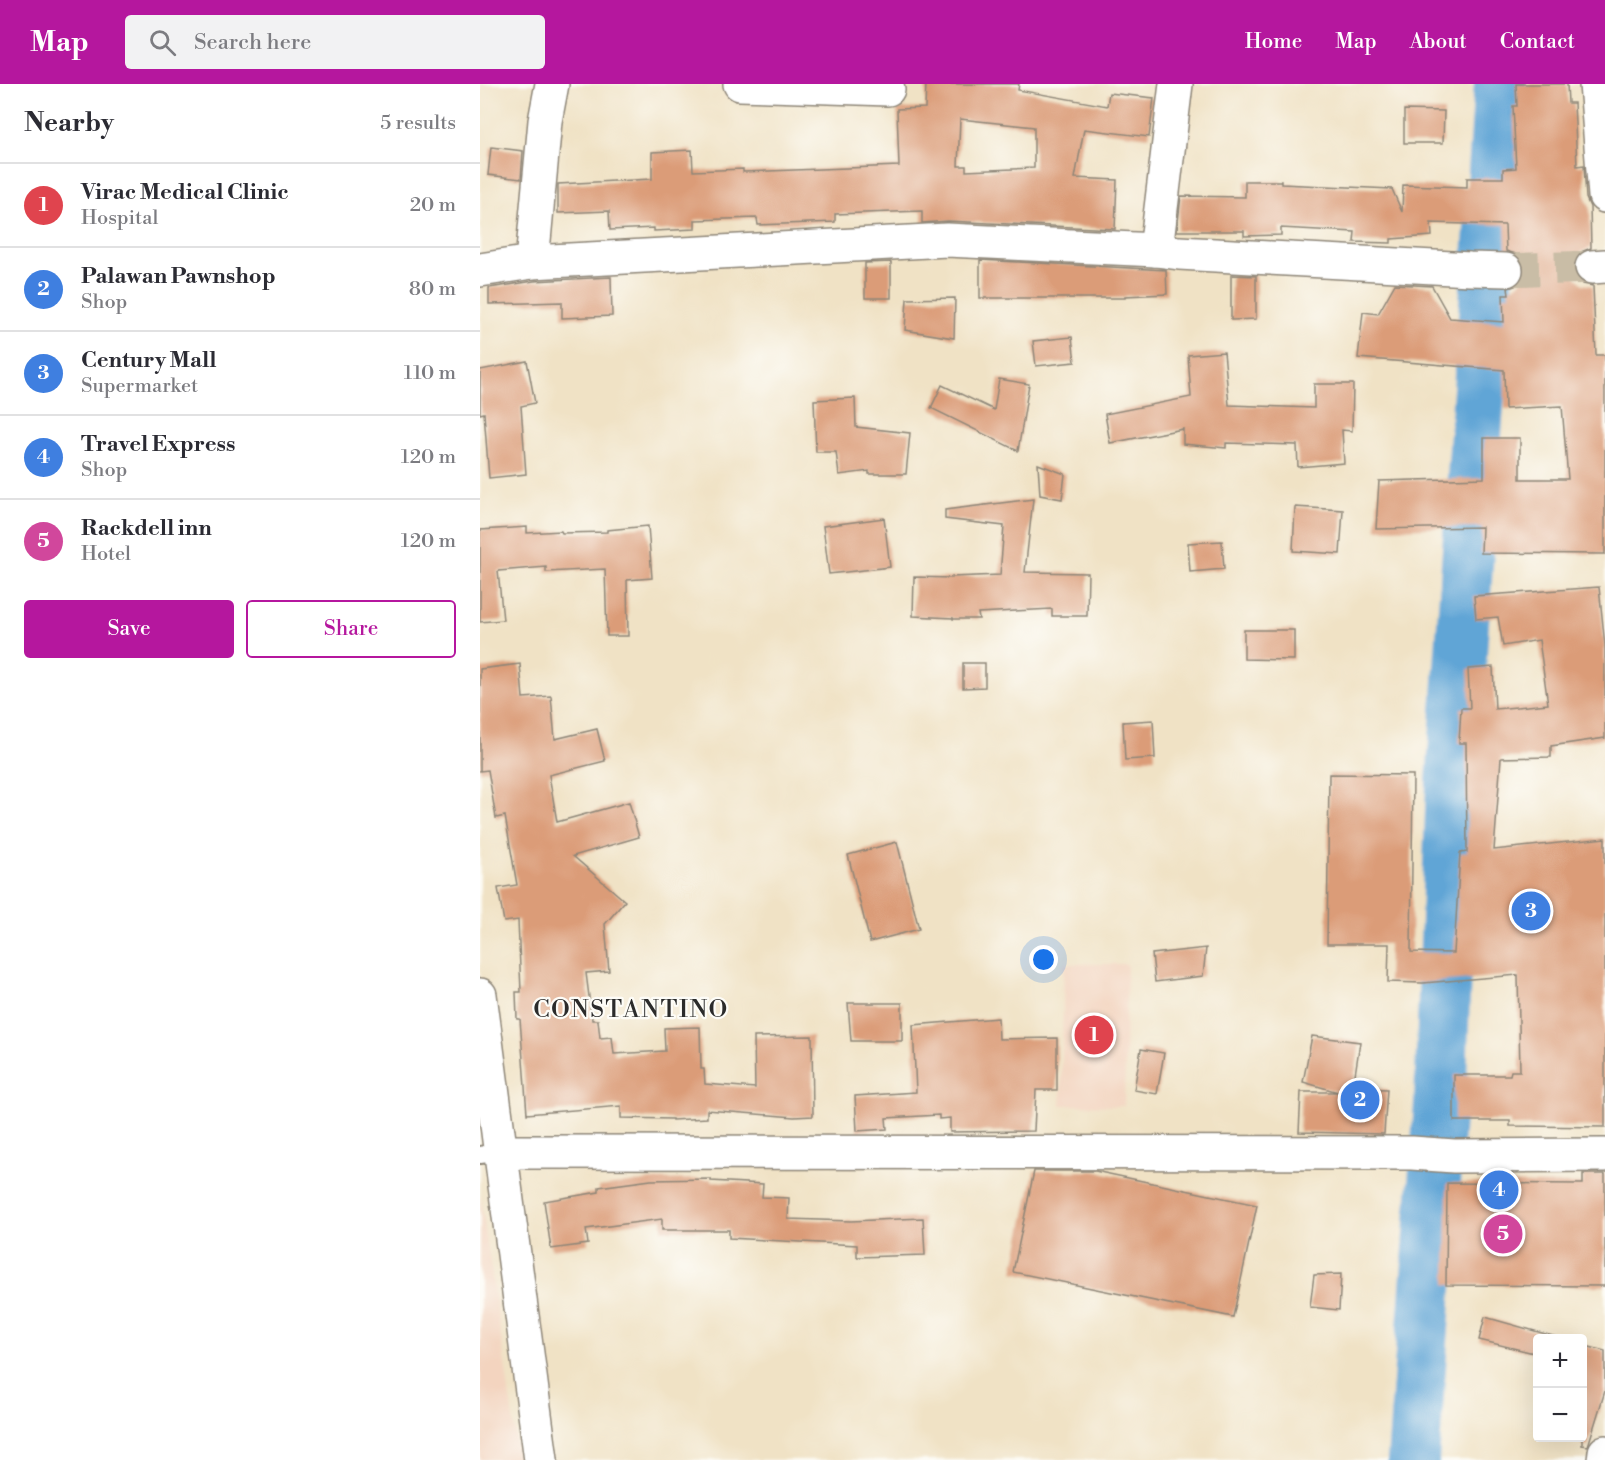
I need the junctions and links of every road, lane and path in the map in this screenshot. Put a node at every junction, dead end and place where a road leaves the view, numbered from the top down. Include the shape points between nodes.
1 (552, 84) edge
2 (740, 84) edge
3 (1176, 84) edge
4 (1596, 84) edge
5 (888, 89) dead end
6 (1605, 196) edge
7 (1156, 250) junction
8 (532, 262) junction
9 (480, 270) edge
10 (1492, 270) tunnel mouth
11 (480, 995) edge
12 (491, 1153) edge
13 (1605, 1155) edge
14 (1605, 1452) edge
15 (541, 1460) edge
16 (1604, 1460) edge

1 - 8 street
2 - 5 street
3 - 7 street
4 - 6 street
7 - 8 street via 947,240
7 - 10 street
8 - 9 street
11 - 12 street
12 - 13 street
12 - 15 street
14 - 16 street

